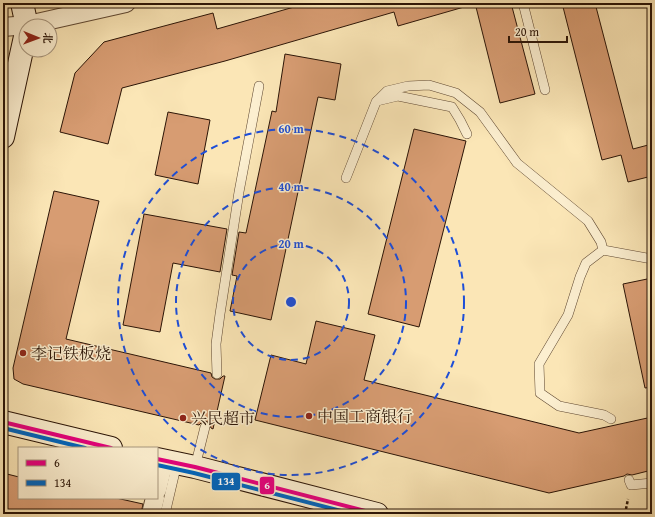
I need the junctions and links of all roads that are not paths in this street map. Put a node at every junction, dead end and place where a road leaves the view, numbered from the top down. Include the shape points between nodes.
1 (22, 3) edge
2 (126, 3) edge
3 (523, 3) edge
4 (25, 18) edge
5 (58, 20) edge
6 (3, 27) edge
7 (18, 28) edge
8 (20, 58) edge
9 (259, 86) dead end
10 (545, 90) dead end
11 (376, 102) junction
12 (467, 134) dead end
13 (3, 137) edge
14 (346, 178) dead end
15 (603, 250) junction
16 (652, 259) edge
17 (217, 374) dead end
18 (611, 420) dead end
19 (3, 422) edge
20 (204, 427) dead end
21 (107, 447) edge
22 (173, 463) edge
23 (629, 480) dead end
24 (652, 484) edge
25 (158, 488) edge
26 (155, 499) edge
27 (151, 514) edge
28 (165, 514) edge
29 (377, 514) edge

1 - 4 street
2 - 5 street
3 - 10 lane
6 - 7 street
8 - 13 street
9 - 17 lane via 220,314 216,344
11 - 12 lane via 398,96 452,107
11 - 14 lane
11 - 15 lane via 387,91 408,86 429,85 456,93 480,112 517,163 588,221
15 - 16 lane
15 - 18 lane via 586,264 568,315 538,364 540,393 559,406 604,415
19 - 21 street
20 - 22 lane
22 - 25 street
22 - 28 lane
22 - 29 street
23 - 24 lane via 631,485
26 - 27 street

